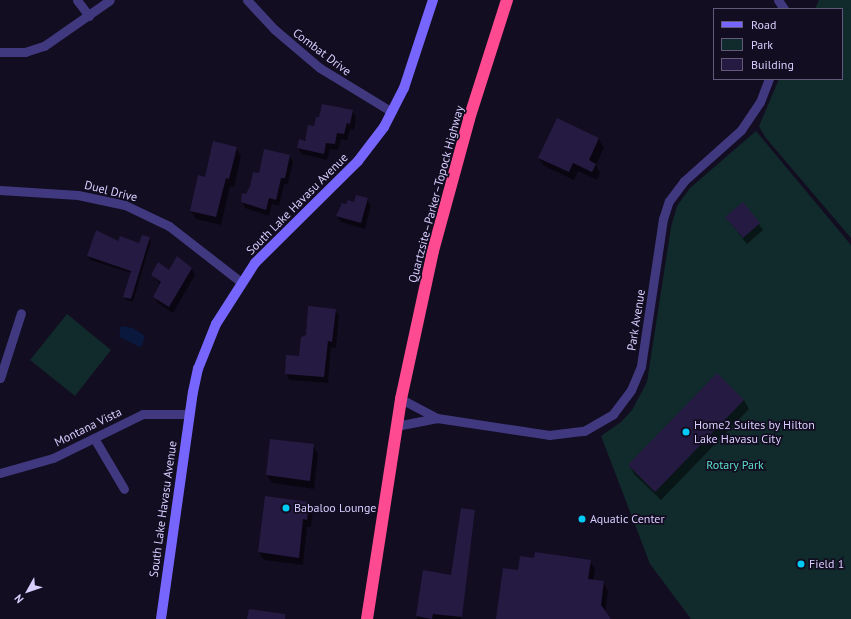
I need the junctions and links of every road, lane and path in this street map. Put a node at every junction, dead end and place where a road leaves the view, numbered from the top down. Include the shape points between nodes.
1 (78, 0) edge
2 (110, 0) edge
3 (247, 0) edge
4 (432, 0) edge
5 (507, 0) edge
6 (89, 16) junction
7 (0, 52) edge
8 (769, 80) edge
9 (392, 112) junction
10 (0, 190) edge
11 (241, 282) junction
12 (20, 313) dead end
13 (0, 378) edge
14 (401, 398) junction
15 (189, 414) junction
16 (437, 418) junction
17 (396, 426) junction
18 (94, 438) junction
19 (0, 473) edge
20 (124, 489) dead end
21 (161, 619) edge
22 (367, 619) edge

1 - 6 street
2 - 6 street
3 - 9 street, Combat Drive via 274,29 320,68
4 - 9 main road, South Lake Havasu Avenue via 409,74
5 - 14 highway, Quartzsite–Parker–Topock Highway via 469,119 433,251
6 - 7 street via 44,46 25,52
8 - 16 street, Park Avenue via 760,102 741,130 684,181 669,201 663,219 641,366 631,390 613,414 584,431 556,435
9 - 11 main road, South Lake Havasu Avenue via 358,161 272,246
10 - 11 street, Duel Drive via 78,195 125,205 169,226
11 - 15 main road, South Lake Havasu Avenue via 206,346
12 - 13 street
14 - 16 street, Park Avenue
14 - 17 highway, Quartzsite–Parker–Topock Highway
15 - 18 street, Montana Vista via 143,414
15 - 21 main road, South Lake Havasu Avenue
16 - 17 street, Park Avenue
17 - 22 highway
18 - 19 street, Montana Vista via 35,465
18 - 20 street

